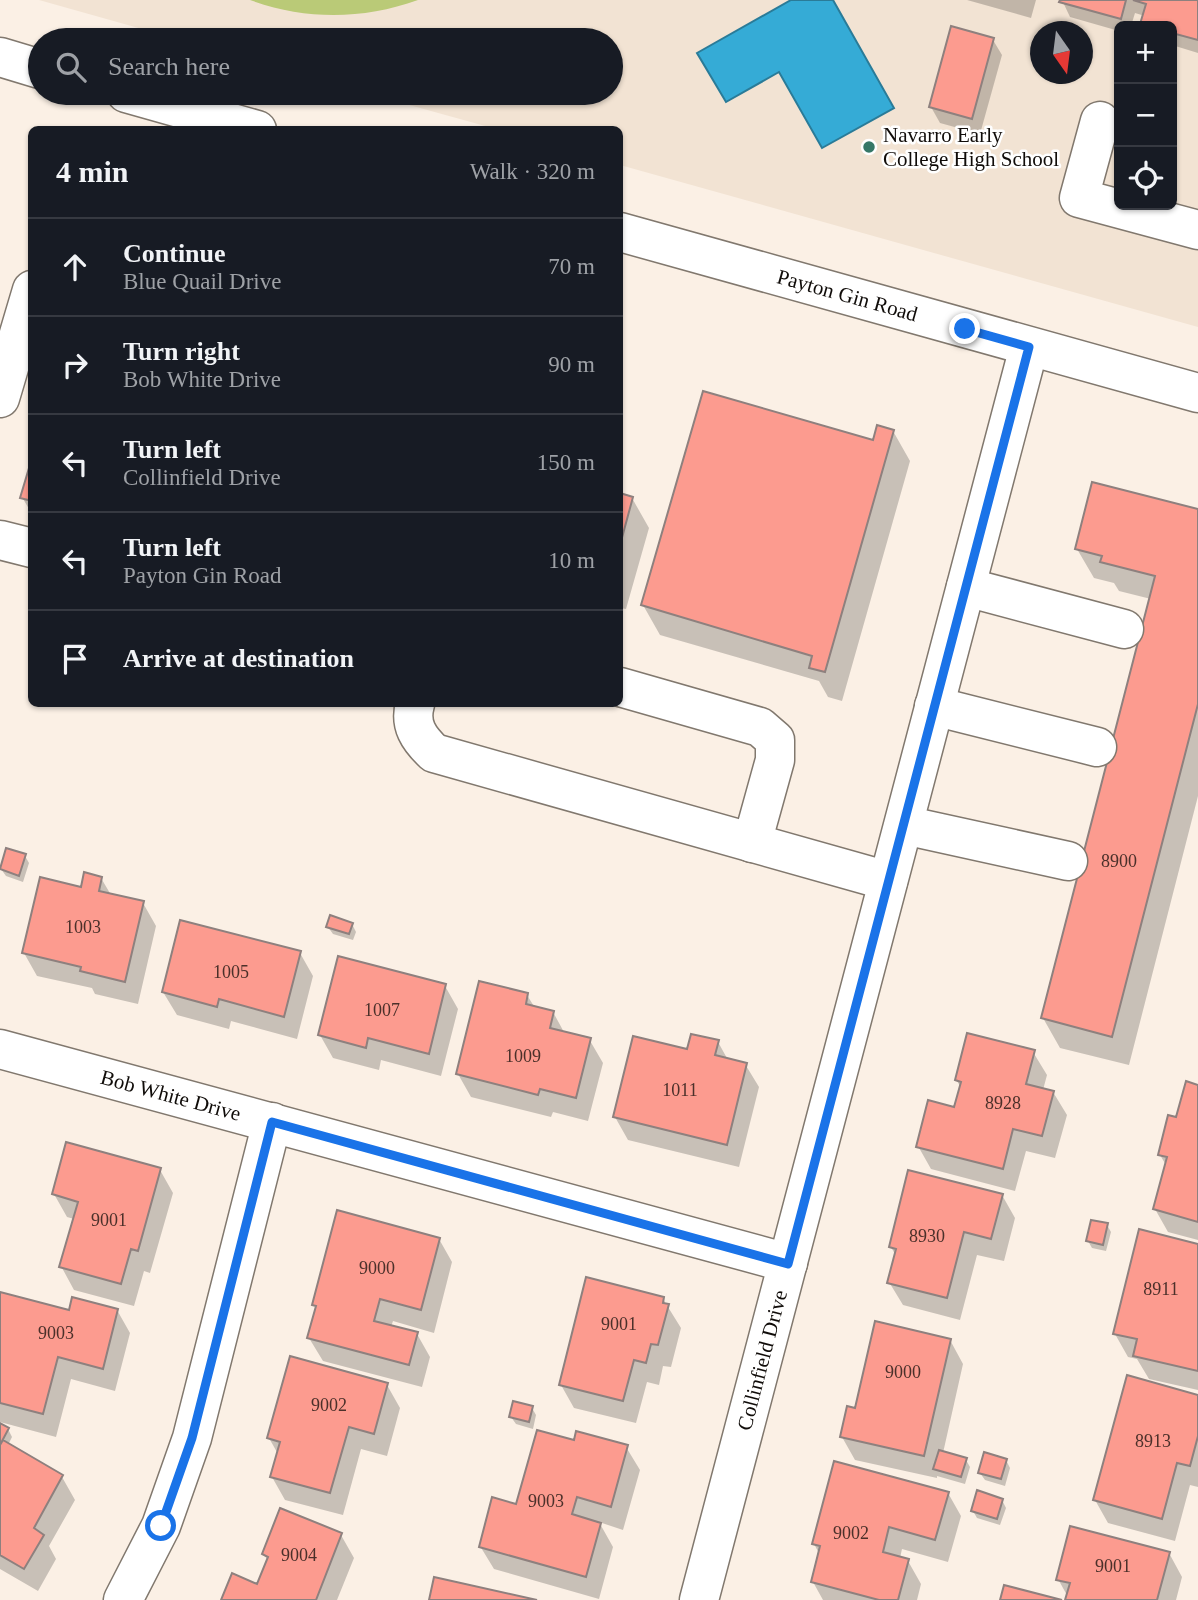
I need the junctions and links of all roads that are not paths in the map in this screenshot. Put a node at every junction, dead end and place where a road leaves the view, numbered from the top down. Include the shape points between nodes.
1 (168, 105) edge
2 (1100, 121) dead end
3 (243, 126) edge
4 (1198, 230) edge
5 (623, 233) edge
6 (28, 304) edge
7 (1029, 347) junction
8 (1196, 384) edge
9 (0, 398) edge
10 (0, 540) edge
11 (28, 547) edge
12 (966, 587) junction
13 (1124, 629) dead end
14 (623, 688) edge
15 (934, 706) junction
16 (414, 707) edge
17 (1097, 747) dead end
18 (904, 825) junction
19 (752, 843) junction
20 (1068, 861) dead end
21 (888, 881) junction
22 (0, 1049) edge
23 (272, 1122) junction
24 (788, 1264) junction
25 (123, 1600) edge
26 (699, 1600) edge

1 - 3 street
2 - 4 street via 1079,198
5 - 7 street, Payton Gin Road
6 - 9 street
7 - 8 street, Payton Gin Road
7 - 12 street, Collinfield Drive
10 - 11 street
12 - 13 street
12 - 15 street, Collinfield Drive
14 - 19 street via 760,727 775,740 775,760
15 - 17 street
15 - 18 street, Collinfield Drive
16 - 19 street via 417,736 434,754
18 - 20 street
18 - 21 street, Collinfield Drive
19 - 21 street
21 - 24 street, Collinfield Drive
22 - 23 street, Bob White Drive
23 - 24 street, Bob White Drive
23 - 25 street via 192,1438 161,1526
24 - 26 street, Collinfield Drive

